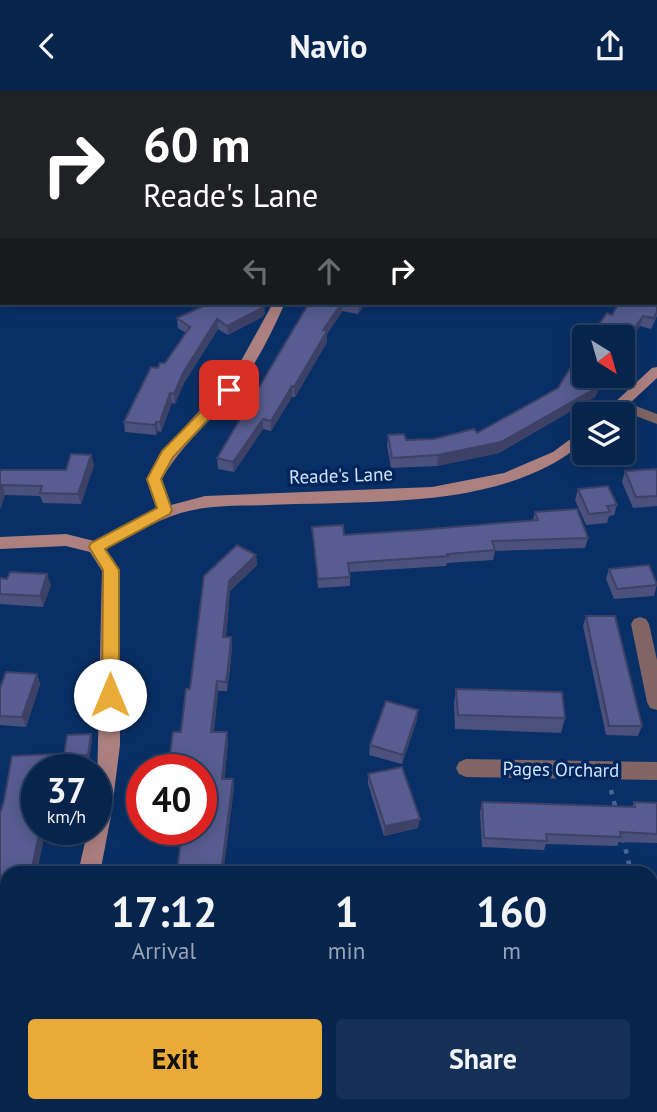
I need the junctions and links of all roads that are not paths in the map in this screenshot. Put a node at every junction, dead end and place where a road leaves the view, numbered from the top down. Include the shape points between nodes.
1 (278, 305) edge
2 (657, 371) edge
3 (623, 402) edge
4 (635, 414) edge
5 (657, 419) edge
6 (572, 444) edge
7 (165, 510) junction
8 (0, 543) edge
9 (96, 547) junction
10 (640, 624) dead end
11 (657, 702) edge
12 (466, 768) dead end
13 (657, 771) edge
14 (90, 866) edge

1 - 7 street via 229,390 167,455 154,479
2 - 3 street
4 - 5 street
6 - 7 street, Reade's Lane via 558,456 507,478 432,492 205,502
7 - 9 street, Reade's Lane
8 - 9 street via 66,540
9 - 14 street via 111,570 110,745
10 - 11 street
12 - 13 street, Pages Orchard

